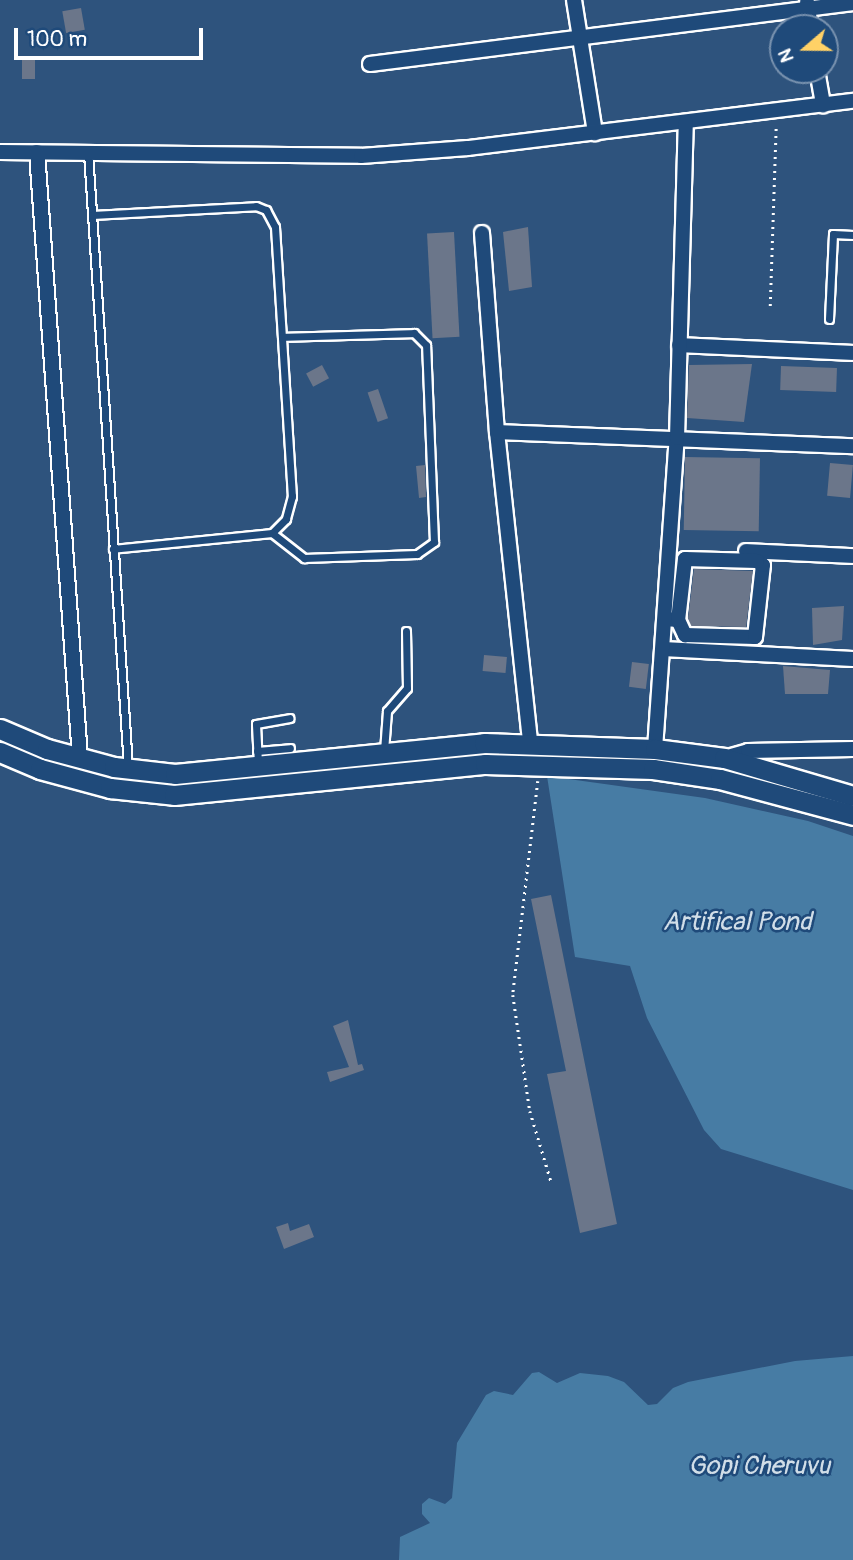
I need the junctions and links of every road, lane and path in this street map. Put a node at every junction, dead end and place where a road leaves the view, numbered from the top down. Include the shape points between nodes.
1 (574, 0) edge
2 (853, 3) edge
3 (808, 4) edge
4 (580, 37) junction
5 (370, 64) dead end
6 (819, 84) edge
7 (853, 100) edge
8 (823, 104) junction
9 (776, 110) junction
10 (686, 122) junction
11 (595, 133) junction
12 (0, 152) edge
13 (37, 152) junction
14 (88, 152) junction
15 (92, 215) junction
16 (482, 233) dead end
17 (853, 235) edge
18 (771, 306) dead end
19 (828, 319) dead end
20 (282, 337) junction
21 (680, 345) junction
22 (853, 354) edge
23 (497, 432) junction
24 (677, 438) junction
25 (853, 446) edge
26 (272, 533) junction
27 (669, 548) junction
28 (113, 549) junction
29 (853, 556) edge
30 (675, 577) junction
31 (671, 620) junction
32 (406, 631) dead end
33 (663, 649) junction
34 (853, 659) edge
35 (289, 718) dead end
36 (0, 729) edge
37 (530, 743) junction
38 (290, 748) dead end
39 (853, 748) edge
40 (655, 749) junction
41 (0, 752) edge
42 (384, 752) junction
43 (80, 758) junction
44 (724, 758) junction
45 (258, 760) junction
46 (540, 764) junction
47 (128, 769) junction
48 (720, 779) junction
49 (128, 790) junction
50 (853, 796) edge
51 (853, 816) edge
52 (551, 1181) dead end

1 - 4 street
2 - 3 street
3 - 4 street
4 - 5 street
4 - 11 street
6 - 8 street
7 - 8 street
8 - 9 street
9 - 10 street
9 - 18 path
10 - 11 street
10 - 21 street
11 - 14 street via 361,156
12 - 13 street
13 - 14 street
13 - 43 street
14 - 15 lane
15 - 20 lane via 256,206 266,210 275,226
15 - 28 lane
16 - 23 street
17 - 19 lane via 833,234
20 - 26 lane via 292,496 286,519
20 - 26 lane via 414,332 426,345 434,542 417,554 304,558
21 - 22 street
21 - 24 street
23 - 24 street
23 - 37 street
24 - 25 street
24 - 27 street
26 - 28 lane
27 - 29 street
27 - 30 street
28 - 47 lane
30 - 31 street
30 - 31 street via 689,558 763,565 755,637 685,635
31 - 33 street
32 - 42 lane via 407,688 387,711
33 - 34 street
33 - 40 street
35 - 45 lane via 256,724
36 - 43 street
37 - 40 street
37 - 42 street
38 - 45 lane
39 - 44 street via 748,751
40 - 44 street
41 - 49 street via 40,769
42 - 45 street
43 - 47 street
44 - 48 street
44 - 50 street
45 - 47 street via 175,774
46 - 48 street via 653,769
46 - 49 street via 420,769 224,793 174,795
46 - 52 path via 513,995 530,1111
47 - 49 street
48 - 51 street

